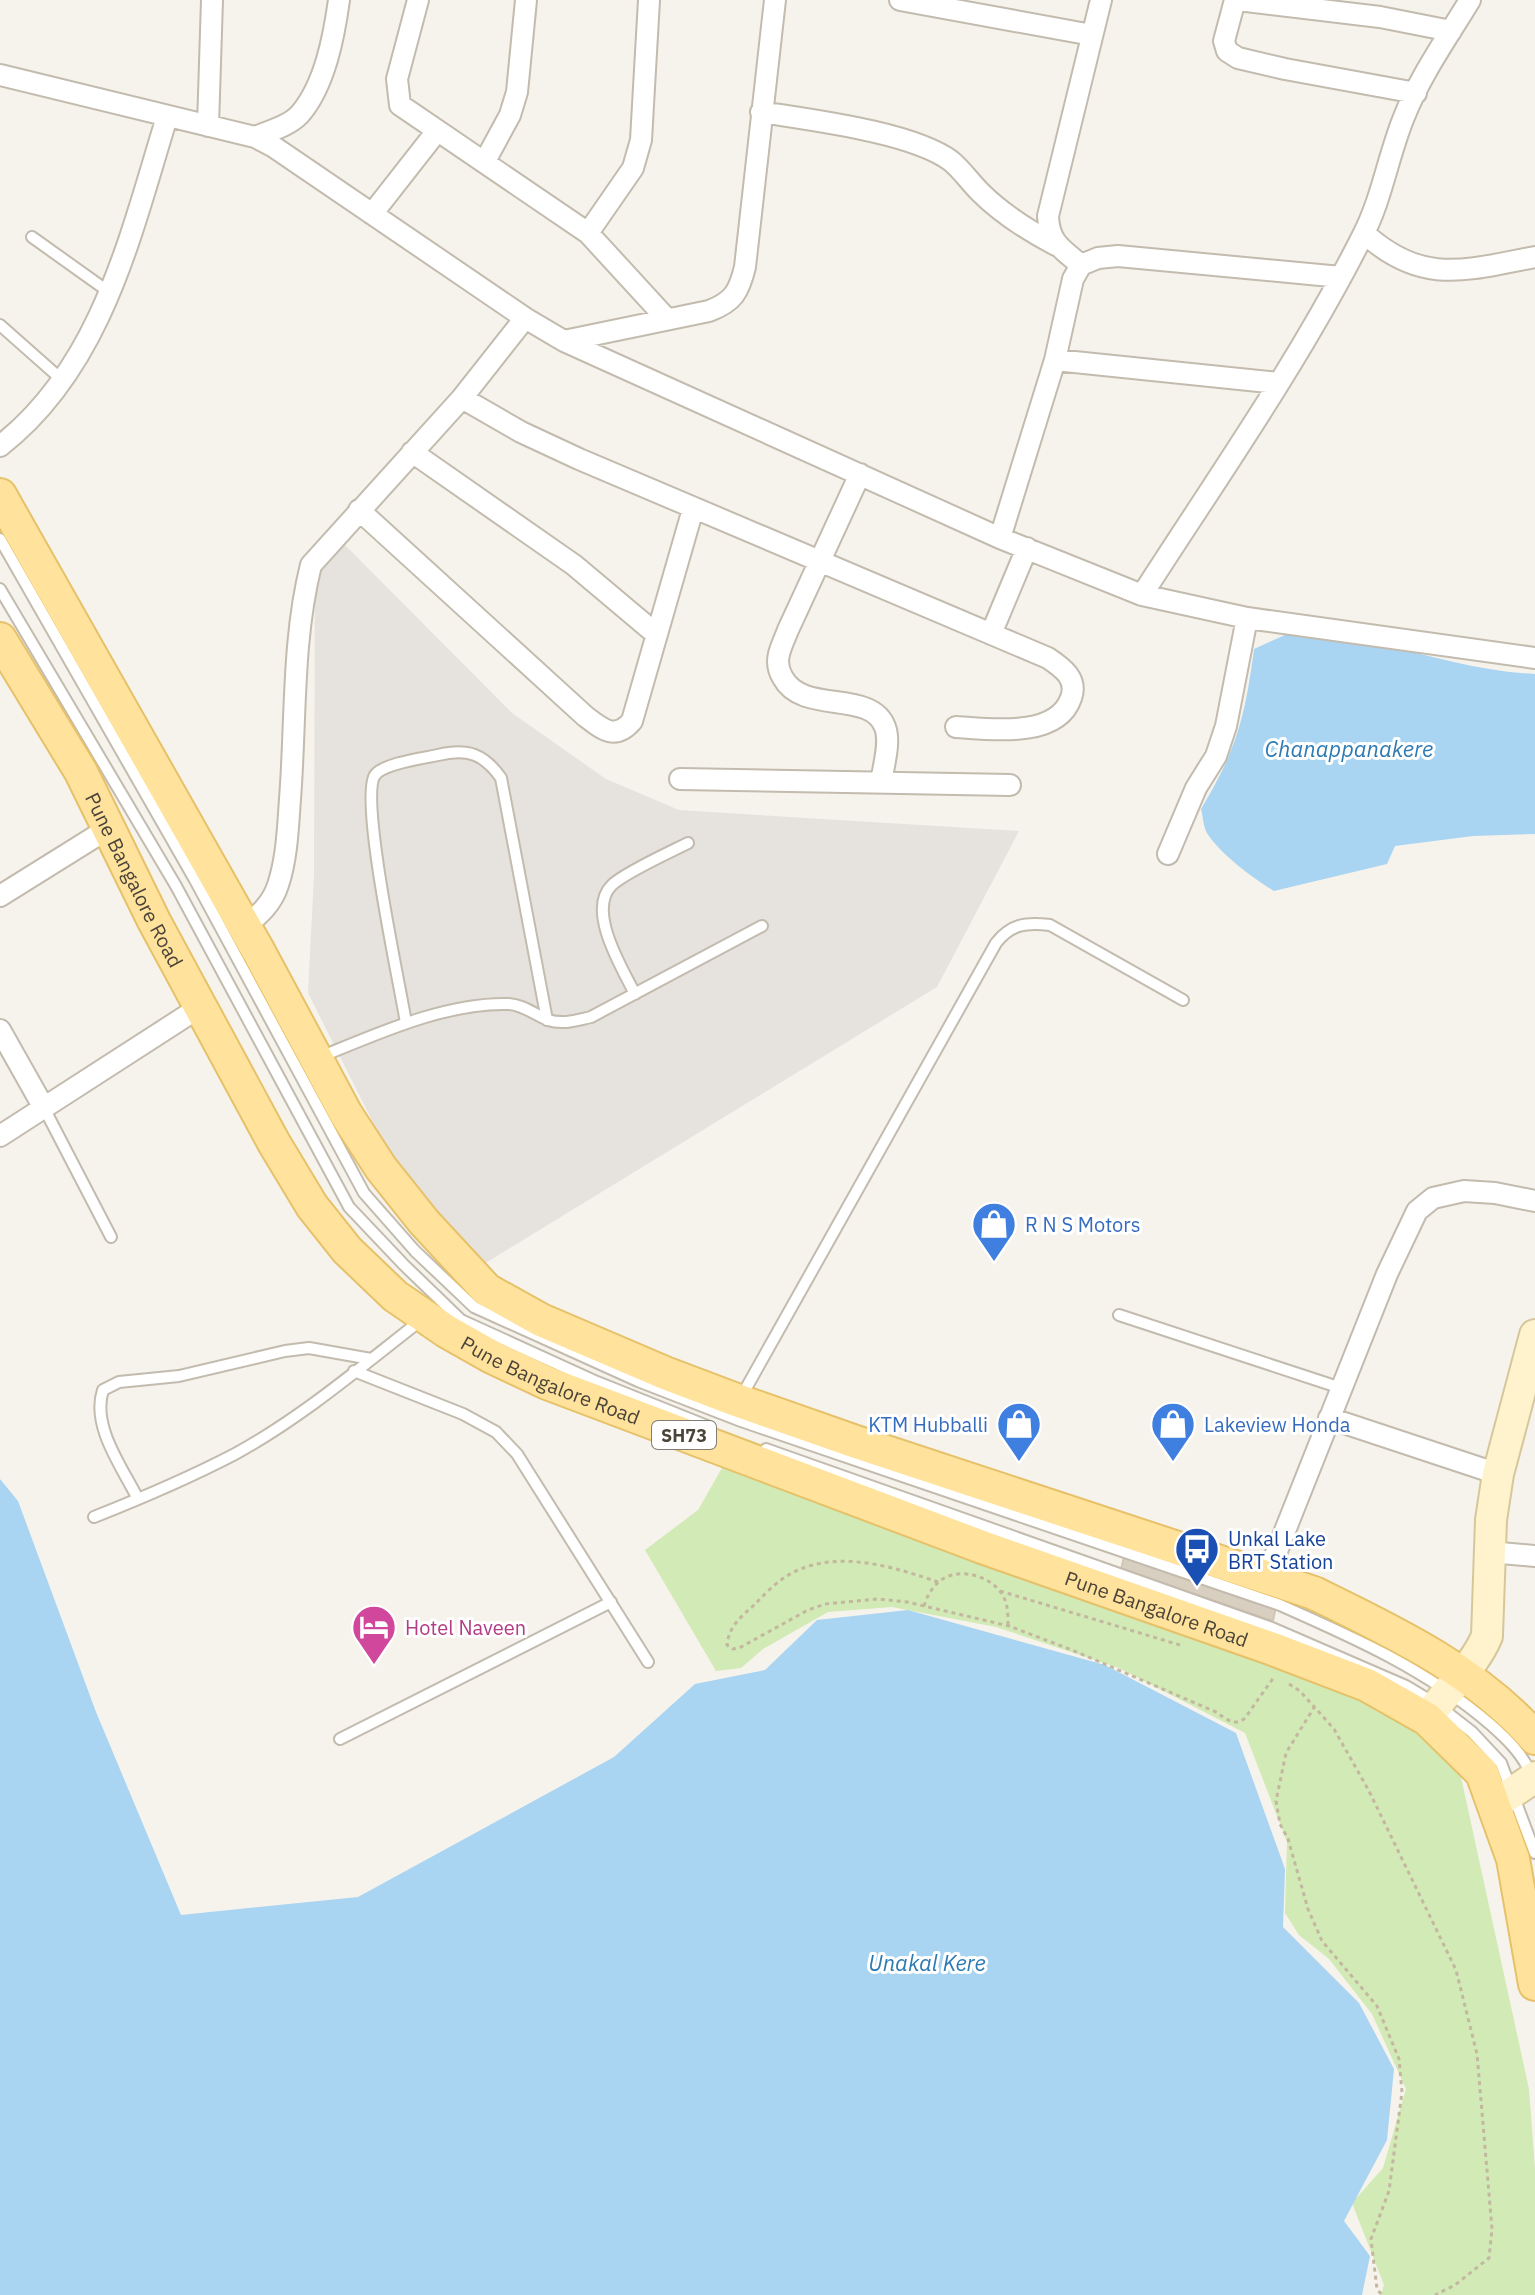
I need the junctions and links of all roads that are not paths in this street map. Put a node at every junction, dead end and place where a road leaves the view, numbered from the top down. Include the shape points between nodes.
1 (212, 0) edge
2 (339, 0) edge
3 (418, 0) edge
4 (526, 0) edge
5 (649, 0) edge
6 (775, 0) edge
7 (900, 0) edge
8 (1101, 0) edge
9 (1236, 0) edge
10 (1470, 0) edge
11 (925, 2) edge
12 (1451, 31) junction
13 (1092, 35) junction
14 (0, 75) edge
15 (1416, 93) junction
16 (761, 112) junction
17 (167, 117) junction
18 (208, 126) junction
19 (437, 131) junction
20 (255, 137) junction
21 (485, 161) junction
22 (372, 214) junction
23 (588, 233) junction
24 (1364, 233) junction
25 (32, 237) dead end
26 (1056, 245) junction
27 (1535, 257) edge
28 (1081, 265) junction
29 (1341, 277) junction
30 (109, 292) junction
31 (525, 318) junction
32 (666, 318) junction
33 (0, 325) edge
34 (564, 341) junction
35 (1055, 360) junction
36 (61, 379) junction
37 (1278, 383) junction
38 (462, 398) junction
39 (0, 446) edge
40 (412, 452) junction
41 (860, 474) junction
42 (0, 495) edge
43 (693, 509) junction
44 (359, 510) junction
45 (1000, 538) junction
46 (0, 539) edge
47 (1027, 548) junction
48 (821, 560) junction
49 (0, 589) edge
50 (1142, 595) junction
51 (1247, 618) junction
52 (656, 634) junction
53 (991, 634) junction
54 (0, 639) edge
55 (1535, 658) edge
56 (956, 727) dead end
57 (680, 779) dead end
58 (881, 783) junction
59 (1010, 785) dead end
60 (109, 828) junction
61 (688, 843) dead end
62 (1168, 854) dead end
63 (0, 896) edge
64 (762, 926) dead end
65 (244, 927) junction
66 (635, 994) junction
67 (1183, 1000) dead end
68 (200, 1007) junction
69 (547, 1020) junction
70 (406, 1023) junction
71 (0, 1030) edge
72 (314, 1059) junction
73 (44, 1108) junction
74 (0, 1136) edge
75 (1535, 1201) edge
76 (111, 1237) dead end
77 (1119, 1315) dead end
78 (425, 1317) junction
79 (1535, 1335) edge
80 (371, 1359) junction
81 (354, 1371) junction
82 (1341, 1388) junction
83 (739, 1401) junction
84 (1329, 1418) junction
85 (720, 1432) dead end
86 (749, 1443) dead end
87 (1498, 1474) junction
88 (138, 1499) junction
89 (94, 1517) dead end
90 (1489, 1552) junction
91 (1535, 1556) edge
92 (1267, 1576) junction
93 (611, 1602) junction
94 (648, 1662) dead end
95 (1444, 1697) junction
96 (1535, 1738) edge
97 (340, 1739) dead end
98 (1522, 1788) edge
99 (1535, 1853) edge
100 (1535, 1984) edge

1 - 18 street
2 - 20 street via 326,60 300,114
3 - 19 street via 396,94 407,112
4 - 21 street via 517,92
5 - 23 street via 641,140 633,168
6 - 16 street
7 - 11 street
8 - 13 street
9 - 12 street
9 - 15 street via 1224,41 1227,51 1238,58
10 - 12 street
11 - 13 street
12 - 15 street
13 - 26 street via 1048,216
14 - 17 street
15 - 24 street
16 - 26 street via 841,125 932,150 1006,213
16 - 32 street via 741,284 726,305
17 - 18 street
17 - 30 street
18 - 20 street
19 - 21 street
19 - 22 street
20 - 22 street
21 - 23 street
22 - 31 street
23 - 32 street
24 - 27 street via 1395,258 1419,267 1476,268
24 - 29 street
25 - 30 lane
26 - 28 street
28 - 29 street via 1118,256
28 - 35 street via 1073,279
29 - 37 street
30 - 36 street via 81,354
31 - 34 street
31 - 38 street
32 - 34 street
33 - 36 lane
34 - 41 street
35 - 37 street
35 - 45 street
36 - 39 street
37 - 50 street
38 - 40 street
38 - 43 street via 521,432
40 - 44 street
40 - 52 street via 574,565
41 - 45 street
41 - 48 street
42 - 65 main road, Pune Bangalore Road / SH73
43 - 48 street
43 - 52 street
44 - 52 street via 606,732 625,730 632,721
44 - 65 street via 311,565 302,599 283,864 270,903
45 - 47 street
46 - 95 lane via 195,880 364,1193 474,1307 741,1421 1280,1605 1364,1642
47 - 50 street
47 - 53 street
48 - 53 street
48 - 58 street via 778,654 778,667 793,691 859,706 882,721 887,729
49 - 85 lane via 176,886 349,1207 461,1320
50 - 51 street
51 - 55 street
51 - 62 street via 1216,756
53 - 56 street via 1063,668 1074,688 1070,702 1040,725 1006,731
54 - 60 main road, Pune Bangalore Road / SH73
57 - 58 street
58 - 59 street
60 - 63 street
60 - 68 main road, Pune Bangalore Road / SH73
61 - 66 lane via 613,883 603,903 607,932
64 - 66 lane
65 - 72 main road, Pune Bangalore Road / SH73
66 - 69 lane via 591,1017 563,1023
67 - 83 lane via 1050,925 1017,925 1005,931
68 - 73 street
68 - 78 main road, Pune Bangalore Road / SH73 via 312,1206 356,1259
69 - 70 lane via 511,1004
69 - 70 lane via 501,778 489,761 472,753 447,753 382,769 370,790
70 - 72 lane
71 - 73 street
72 - 83 main road, Pune Bangalore Road / SH73 via 381,1168 487,1290 541,1320
73 - 74 street
73 - 76 lane
75 - 82 street via 1464,1191 1433,1198 1417,1211
77 - 82 lane
78 - 80 lane
78 - 95 main road, Pune Bangalore Road / SH73 via 492,1357 609,1408 1367,1685
79 - 87 street
80 - 81 lane
80 - 88 lane via 309,1348 179,1376 119,1382 103,1390 100,1416
81 - 88 lane via 237,1453
81 - 93 lane via 496,1432 517,1454
82 - 84 street
83 - 92 main road, Pune Bangalore Road / SH73
84 - 87 street
84 - 92 street
86 - 95 lane via 1272,1628
87 - 90 street
88 - 89 lane
90 - 91 street
90 - 95 street via 1487,1636
92 - 95 main road, Pune Bangalore Road / SH73 via 1384,1627
93 - 94 lane
93 - 97 lane
95 - 96 main road, Pune Bangalore Road / SH73 via 1521,1722
95 - 98 main road, Pune Bangalore Road / SH73 via 1482,1773
95 - 98 lane via 1508,1740 1528,1766
98 - 99 lane
98 - 100 main road, Pune Bangalore Road / SH73 via 1513,1859

